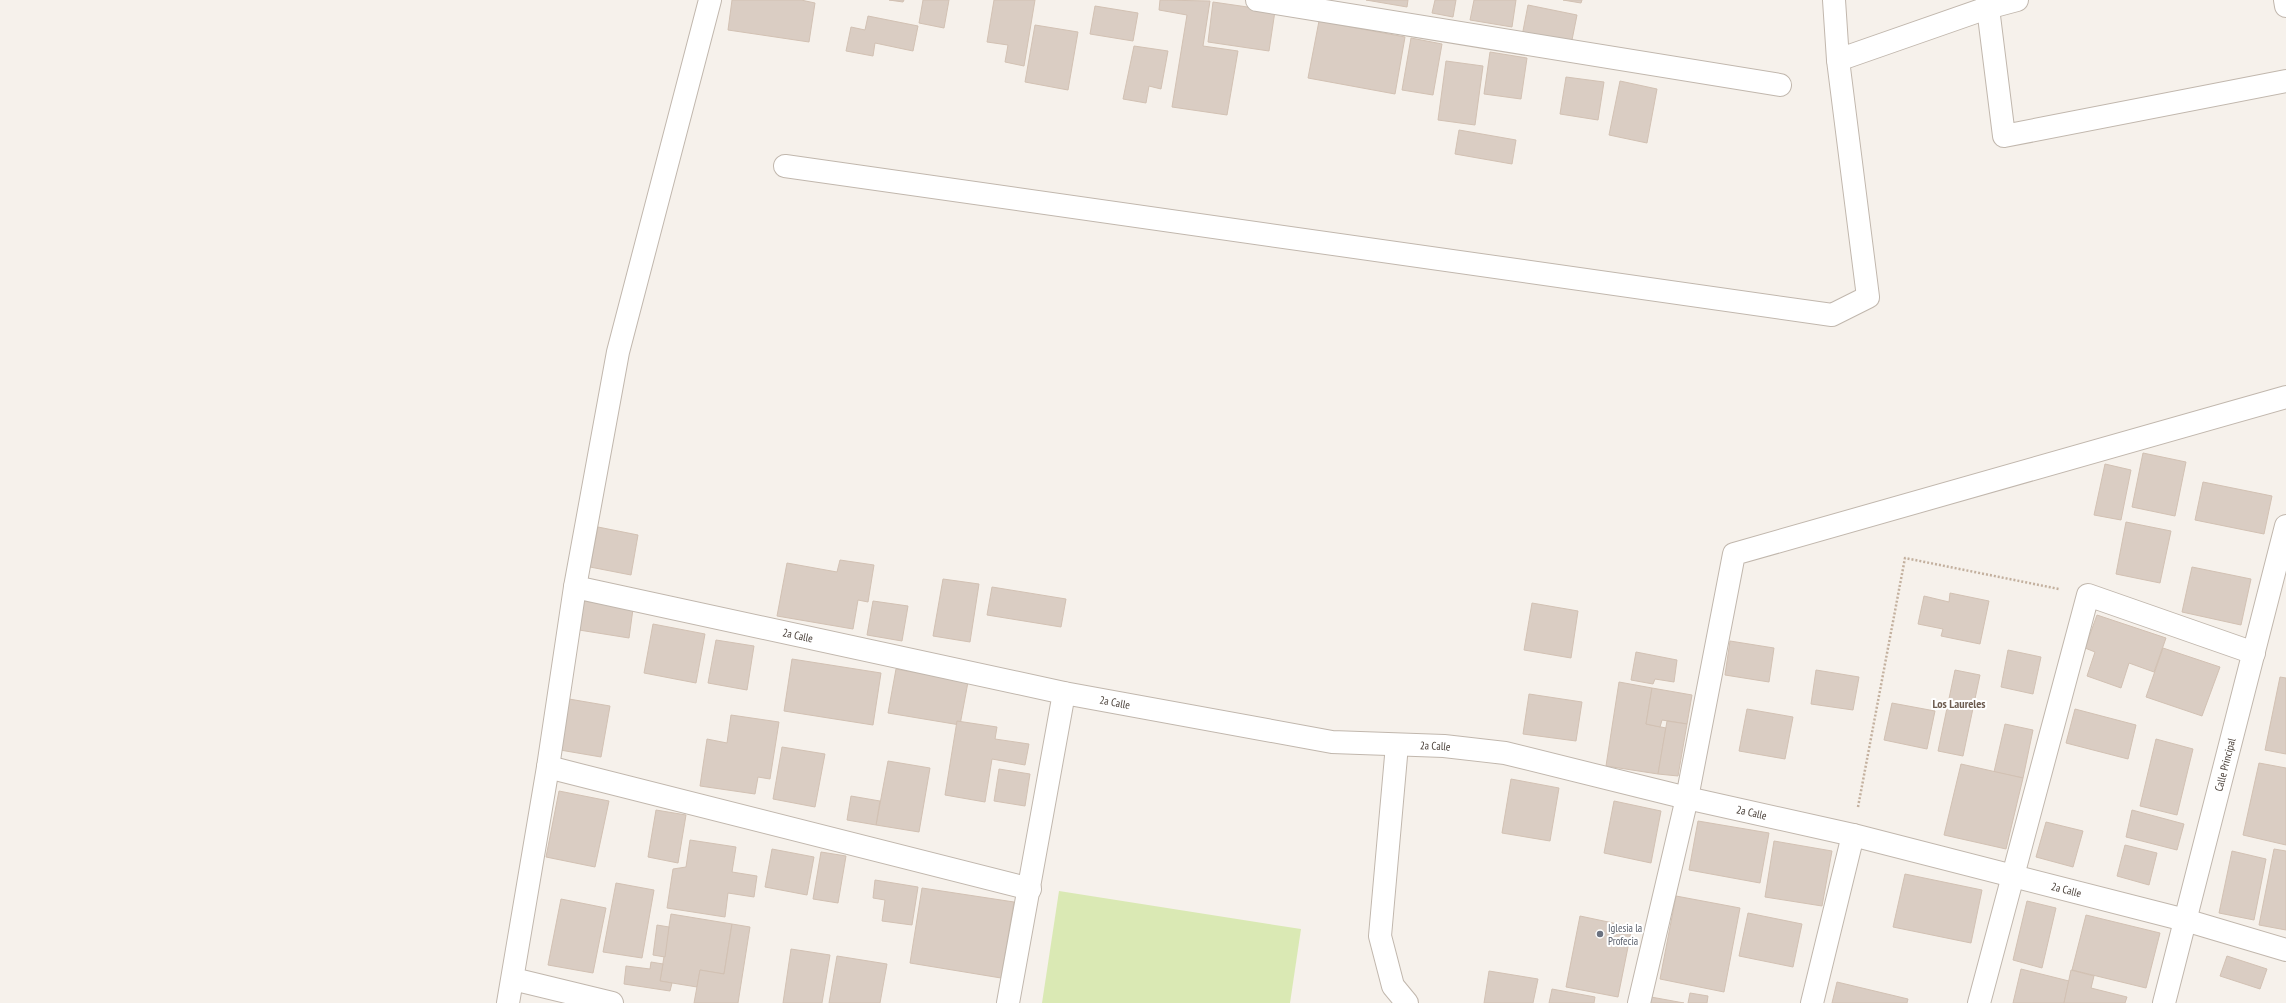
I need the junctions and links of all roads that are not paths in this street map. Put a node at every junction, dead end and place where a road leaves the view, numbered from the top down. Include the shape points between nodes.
1 (710, 0) edge
2 (1258, 0) edge
3 (1834, 0) edge
4 (2016, 0) edge
5 (2286, 0) edge
6 (1987, 4) edge
7 (2286, 6) edge
8 (1838, 60) junction
9 (2286, 81) edge
10 (1780, 85) dead end
11 (785, 166) dead end
12 (2286, 397) edge
13 (2286, 526) edge
14 (575, 587) junction
15 (2254, 653) junction
16 (1064, 693) junction
17 (1397, 745) junction
18 (548, 767) junction
19 (1687, 798) junction
20 (1853, 835) junction
21 (2012, 875) junction
22 (1030, 889) junction
23 (2184, 920) junction
24 (2286, 950) edge
25 (513, 979) junction
26 (508, 1003) edge
27 (612, 1003) edge
28 (1008, 1003) edge
29 (1407, 1003) edge
30 (1639, 1003) edge
31 (1812, 1003) edge
32 (1979, 1003) edge
33 (2164, 1003) edge

1 - 14 street via 618,352
2 - 10 street
3 - 8 street
4 - 6 street
5 - 7 street
6 - 8 street
6 - 9 street via 2004,136
8 - 11 street via 1868,297 1832,315
12 - 19 street via 1734,554
13 - 15 street, Calle Principal
14 - 16 street, 2a Calle
14 - 18 street
15 - 21 street via 2088,595
15 - 23 street, Calle Principal
16 - 17 street, 2a Calle via 1332,742
16 - 22 street
17 - 19 street, 2a Calle via 1444,746 1504,753
17 - 29 street via 1380,936 1393,986
18 - 22 street
18 - 25 street
19 - 20 street, 2a Calle
19 - 30 street
20 - 21 street, 2a Calle
20 - 31 street
21 - 23 street, 2a Calle
21 - 32 street
22 - 28 street
23 - 24 street, 2a Calle
23 - 33 street, Calle Principal
25 - 26 street
25 - 27 street

